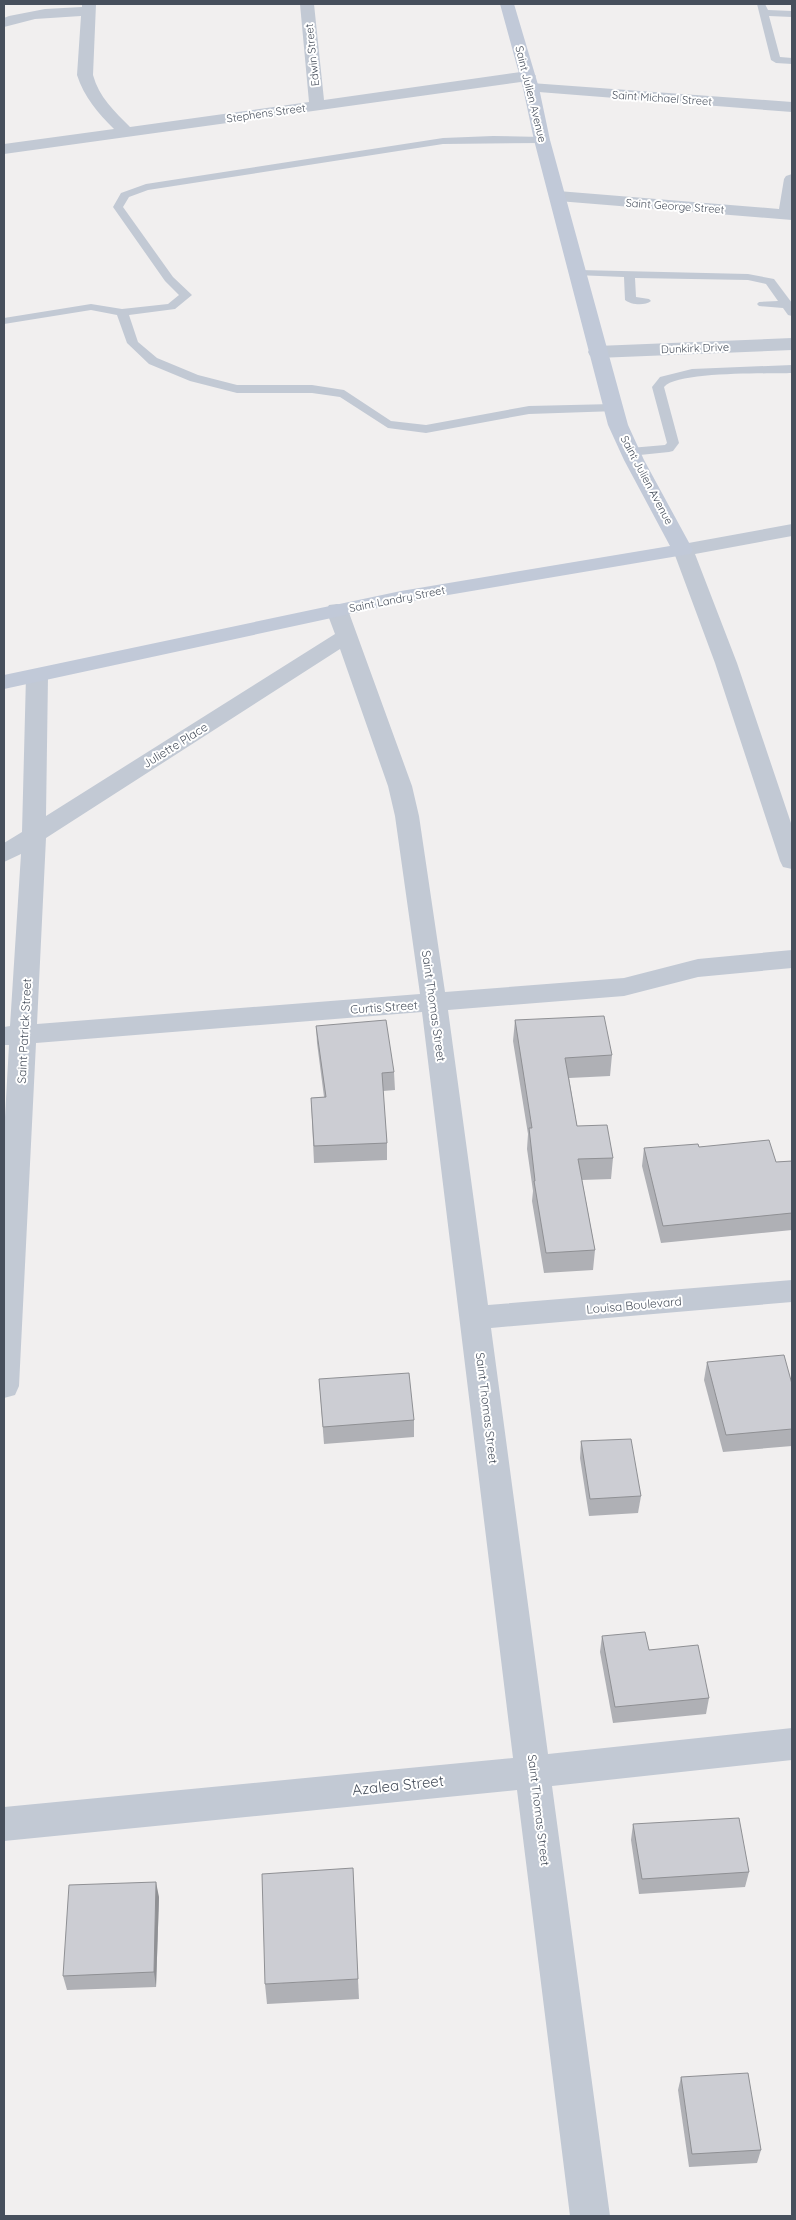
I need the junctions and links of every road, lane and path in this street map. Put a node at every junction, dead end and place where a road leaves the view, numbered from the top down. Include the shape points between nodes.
1 (307, 4) edge
2 (507, 4) edge
3 (88, 7) edge
4 (762, 9) edge
5 (792, 14) edge
6 (4, 23) edge
7 (792, 60) edge
8 (530, 82) junction
9 (317, 106) junction
10 (792, 107) edge
11 (126, 132) junction
12 (542, 140) junction
13 (4, 149) edge
14 (792, 180) edge
15 (558, 196) junction
16 (790, 214) edge
17 (579, 273) junction
18 (629, 274) junction
19 (645, 301) dead end
20 (763, 304) dead end
21 (790, 309) edge
22 (122, 312) junction
23 (4, 321) edge
24 (792, 344) edge
25 (598, 352) junction
26 (792, 369) edge
27 (613, 408) junction
28 (630, 452) junction
29 (792, 530) edge
30 (684, 550) junction
31 (342, 623) junction
32 (37, 676) junction
33 (4, 682) edge
34 (34, 835) junction
35 (4, 854) edge
36 (792, 861) edge
37 (792, 959) edge
38 (434, 1003) junction
39 (14, 1035) edge
40 (792, 1291) edge
41 (475, 1318) junction
42 (4, 1386) edge
43 (792, 1744) edge
44 (534, 1772) junction
45 (4, 1824) edge
46 (590, 2216) edge

1 - 9 street, Edwin Street
2 - 8 street, Saint Julien Avenue
3 - 6 street via 26,15
3 - 11 street via 87,84
4 - 5 lane
4 - 7 lane via 776,60
8 - 9 street, Stephens Street
8 - 10 street, Saint Michael Street
8 - 12 street, Saint Julien Avenue
9 - 11 street, Stephens Street
11 - 13 street, Stephens Street
12 - 15 street, Saint Julien Avenue
12 - 22 lane via 443,142 146,187 125,195 118,207 168,279 186,295 171,307
14 - 16 street
15 - 16 street, Saint George Street
15 - 17 street, Saint Julien Avenue
17 - 18 lane
17 - 25 street, Saint Julien Avenue
18 - 19 lane via 631,300
18 - 21 lane via 748,277 770,281
20 - 21 lane
22 - 23 lane via 91,307
22 - 27 lane via 133,343 153,361 194,378 237,389 312,389 344,394 388,424 426,429 528,410
24 - 25 street, Dunkirk Drive
25 - 27 street, Saint Julien Avenue
26 - 28 lane via 692,373 664,380 658,387 673,443 669,448
27 - 28 street, Saint Julien Avenue
28 - 30 street, Saint Julien Avenue
29 - 30 street, Saint Landry Street
30 - 31 street, Saint Landry Street via 482,583
30 - 36 street, Saint Julien Avenue via 726,663
31 - 32 street, Saint Landry Street
31 - 34 street, Juliette Place
31 - 38 street, Saint Thomas Street via 400,786
32 - 33 street, Saint Landry Street
32 - 34 street, Saint Patrick Street
34 - 35 street, Juliette Place
34 - 39 street, Saint Patrick Street
37 - 38 street, Curtis Street via 698,968 624,987
38 - 39 street, Curtis Street
38 - 41 street, Saint Thomas Street
39 - 42 street, Saint Patrick Street
40 - 41 street, Louisa Boulevard
41 - 44 street, Saint Thomas Street
43 - 44 street, Azalea Street
44 - 45 street, Azalea Street
44 - 46 street, Saint Thomas Street

